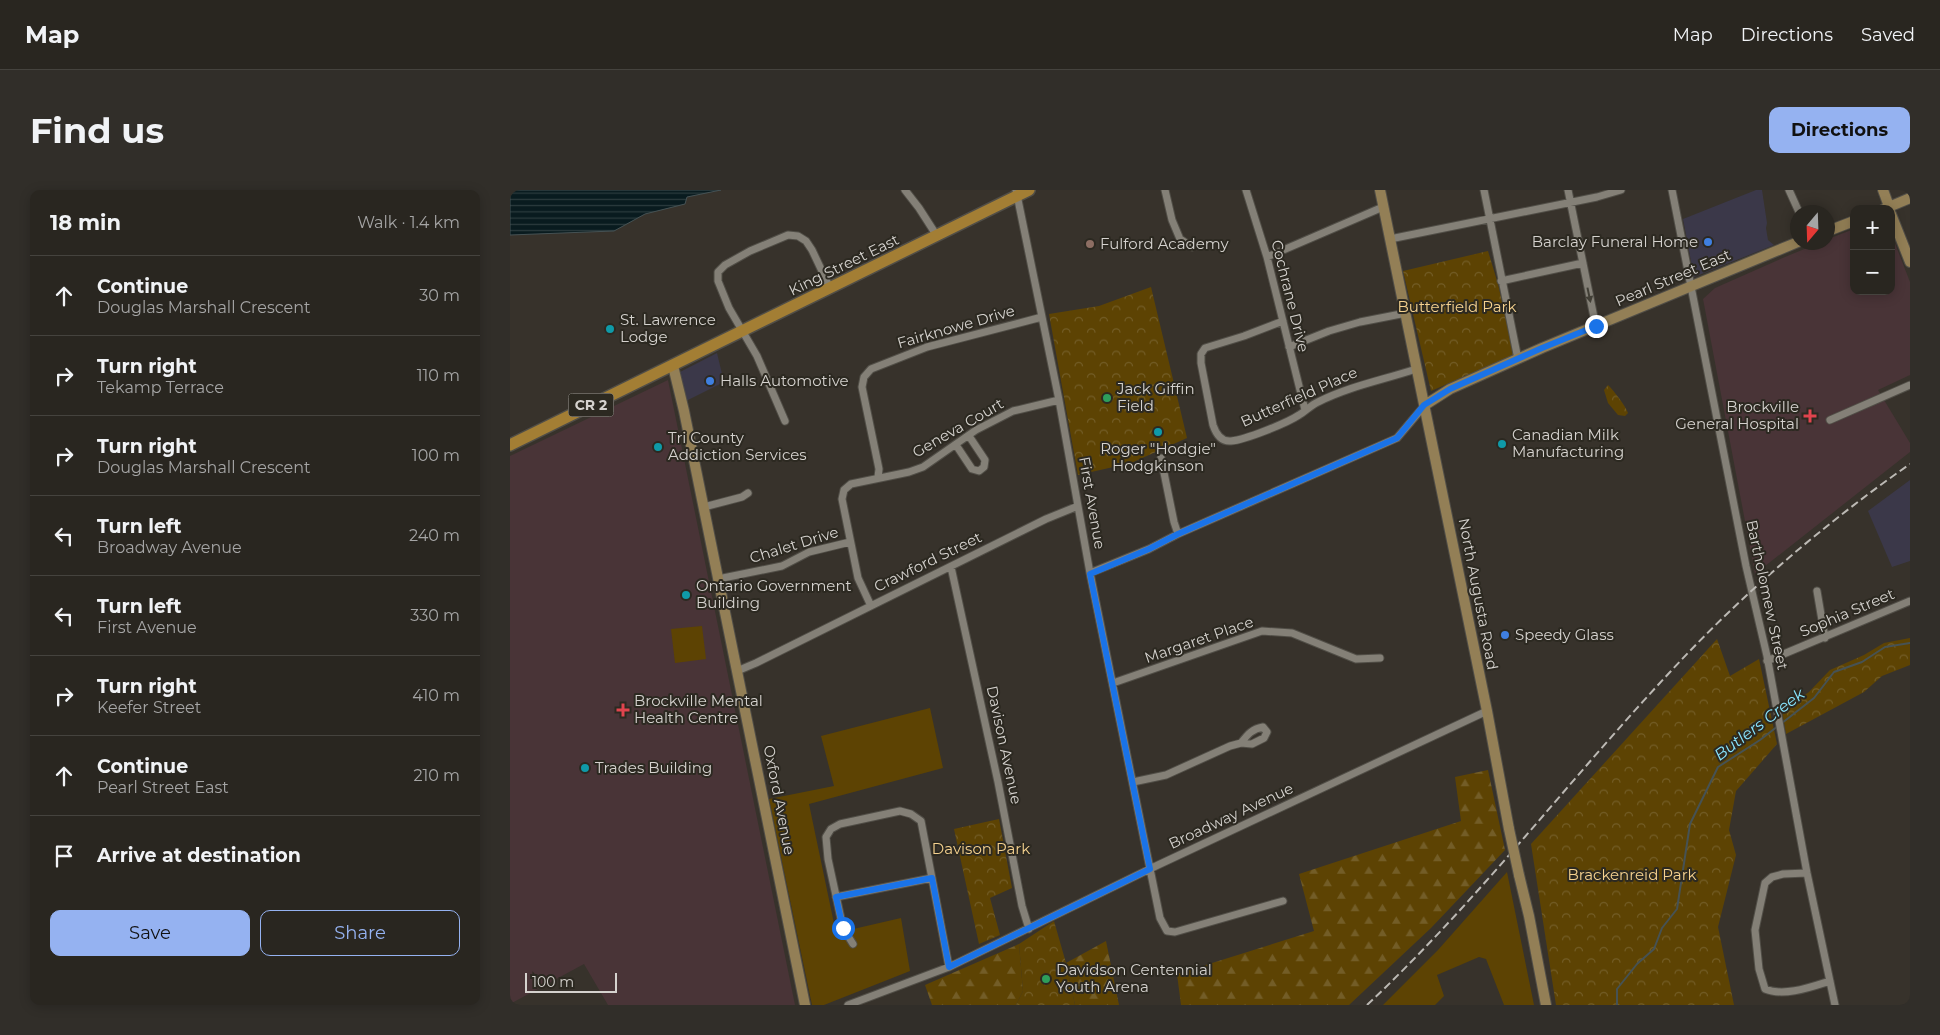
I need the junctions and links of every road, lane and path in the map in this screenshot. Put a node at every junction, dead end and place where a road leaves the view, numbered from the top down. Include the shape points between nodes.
1 (905, 190) edge
2 (1029, 190) edge
3 (1166, 190) edge
4 (1246, 190) edge
5 (1380, 190) edge
6 (1484, 190) edge
7 (1568, 190) edge
8 (1621, 190) edge
9 (1672, 190) edge
10 (1789, 190) edge
11 (1883, 190) edge
12 (1016, 193) edge
13 (1910, 198) edge
14 (1570, 203) junction
15 (1796, 205) edge
16 (1888, 205) edge
17 (1383, 207) junction
18 (1895, 207) edge
19 (1489, 218) junction
20 (1850, 223) edge
21 (1895, 225) edge
22 (1835, 228) edge
23 (937, 236) junction
24 (1390, 239) junction
25 (1790, 245) edge
26 (1192, 247) dead end
27 (1267, 257) junction
28 (1910, 262) edge
29 (1583, 263) junction
30 (1501, 281) junction
31 (1691, 287) junction
32 (830, 288) junction
33 (1406, 313) junction
34 (1042, 317) junction
35 (1283, 321) junction
36 (1596, 326) junction
37 (742, 332) junction
38 (1289, 347) junction
39 (1518, 359) junction
40 (673, 366) junction
41 (1416, 369) junction
42 (1910, 385) edge
43 (1059, 400) junction
44 (1424, 405) junction
45 (1305, 410) junction
46 (1830, 420) dead end
47 (785, 421) dead end
48 (970, 436) junction
49 (510, 445) edge
50 (956, 445) junction
51 (1161, 458) dead end
52 (878, 477) junction
53 (748, 493) dead end
54 (1078, 506) junction
55 (704, 507) junction
56 (1178, 534) junction
57 (850, 542) junction
58 (951, 567) junction
59 (1090, 574) junction
60 (718, 579) junction
61 (1817, 591) dead end
62 (1910, 601) edge
63 (871, 606) junction
64 (1825, 638) junction
65 (1380, 658) dead end
66 (1767, 661) junction
67 (737, 671) junction
68 (1113, 683) junction
69 (1487, 711) junction
70 (1241, 743) dead end
71 (1133, 782) junction
72 (1150, 869) junction
73 (1806, 873) junction
74 (932, 878) junction
75 (836, 897) junction
76 (1283, 900) dead end
77 (1029, 929) junction
78 (853, 944) dead end
79 (949, 967) junction
80 (1830, 981) junction
81 (805, 1005) edge
82 (848, 1005) edge
83 (1546, 1005) edge
84 (1835, 1005) edge

1 - 23 street
2 - 12 main road, King Street East
3 - 26 street via 1180,239
4 - 27 street, Cochrane Drive
5 - 17 street, North Augusta Road
6 - 19 street
7 - 14 street
8 - 14 street
9 - 31 street, Bartholomew Street
10 - 15 street
11 - 16 street
12 - 23 main road, King Street East
12 - 34 street, First Avenue
13 - 18 street
14 - 19 street
14 - 29 street
17 - 24 street, North Augusta Road
17 - 27 street
19 - 24 street
19 - 30 street
20 - 22 street
21 - 28 street
23 - 32 main road, King Street East
24 - 33 street, North Augusta Road
25 - 31 street, Pearl Street East
27 - 35 street, Cochrane Drive
29 - 30 street
29 -> 36 street
30 - 39 street
31 - 36 street, Pearl Street East
31 - 66 street, Bartholomew Street
32 - 37 main road, King Street East
32 - 37 street via 812,250 798,236 788,235 750,251 718,272 718,281
33 - 38 street via 1329,331
33 - 41 street, North Augusta Road
34 - 43 street, First Avenue
34 - 52 street, Fairknowe Drive via 927,347 871,369 864,377 862,387
35 - 38 street, Cochrane Drive
35 - 45 street, Butterfield Place via 1205,348 1201,363 1213,425 1216,434 1231,441
36 - 39 street, Pearl Street East
37 - 40 main road, King Street East
37 - 47 street via 757,356
38 - 45 street, Cochrane Drive
39 - 44 street, Pearl Street East via 1450,389
40 - 49 main road, CR 2
40 - 55 street, Oxford Avenue
41 - 44 street, North Augusta Road
41 - 45 street, Butterfield Place via 1358,385
42 - 46 street
43 - 48 street, Geneva Court via 1012,412
43 - 54 street, First Avenue
44 - 56 street via 1397,438
44 - 69 street, North Augusta Road
48 - 50 street, Geneva Court
48 - 50 street via 984,460 984,467 979,471 972,469
50 - 52 street, Geneva Court via 923,467
51 - 56 street
52 - 57 street, Geneva Court via 852,484 844,490 842,499
53 - 55 street
54 - 58 street, Crawford Street
54 - 59 street, First Avenue
55 - 60 street, Oxford Avenue
56 - 59 street
57 - 60 street, Chalet Drive via 809,552 782,566
57 - 63 street, Geneva Court via 858,578
58 - 63 street, Crawford Street
58 - 77 street, Davison Avenue
59 - 68 street, First Avenue
60 - 67 street, Oxford Avenue
61 - 64 street
62 - 64 street, Sophia Street
63 - 67 street, Crawford Street
64 - 66 street, Sophia Street
65 - 68 street, Margaret Place via 1356,659 1292,633 1262,631
66 - 73 street, Bartholomew Street
67 - 81 street, Oxford Avenue
68 - 71 street, First Avenue
69 - 72 street, Broadway Avenue
69 - 83 street, North Augusta Road, bridge
70 - 71 street via 1166,775
71 - 72 street, First Avenue
72 - 76 street, First Avenue via 1160,918 1167,931 1175,932
72 - 77 street, Broadway Avenue
73 - 80 street, Bartholomew Street
73 - 80 street via 1783,874 1765,883 1755,930 1759,969 1765,989 1772,992
74 - 75 street
74 - 75 street via 921,821 900,811 840,824 831,829 826,837
74 - 79 street
75 - 78 street via 843,928
77 - 79 street, Broadway Avenue
79 - 82 street, Broadway Avenue
80 - 84 street, Bartholomew Street

